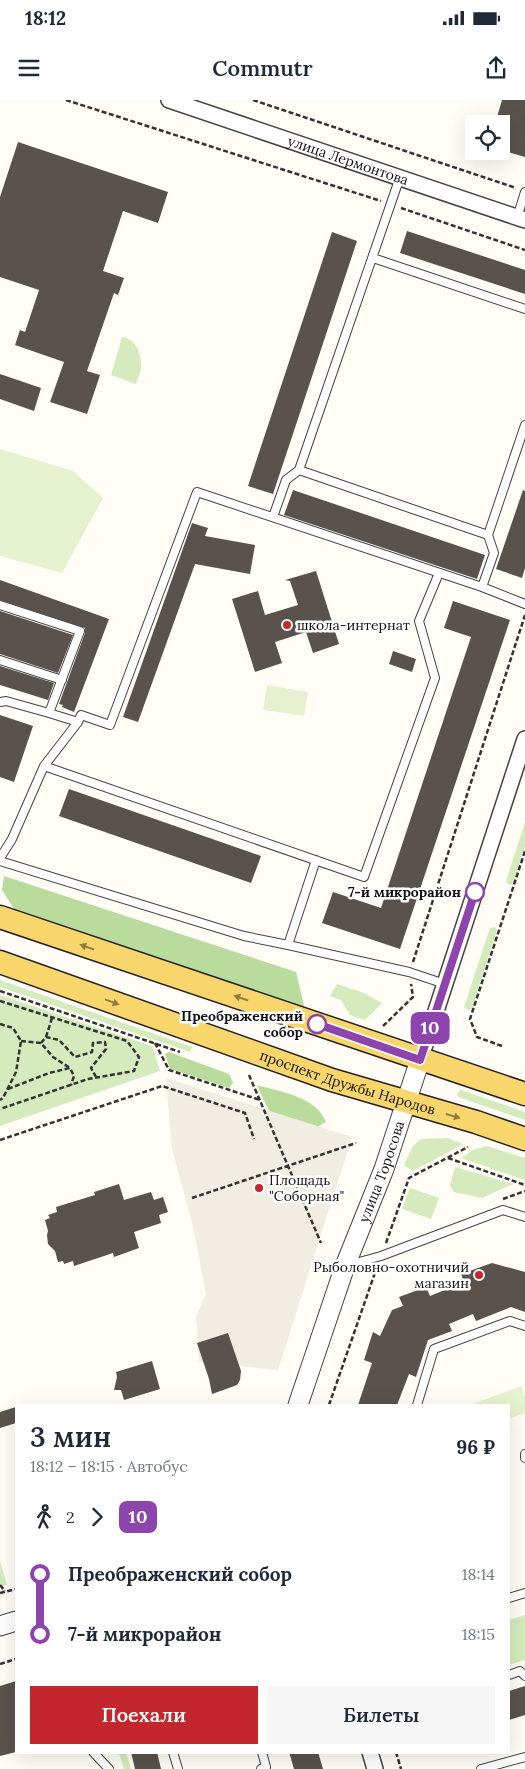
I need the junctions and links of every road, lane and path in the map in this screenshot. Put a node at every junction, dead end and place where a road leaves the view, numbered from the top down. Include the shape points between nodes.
1 (66, 100) edge
2 (170, 100) edge
3 (252, 100) edge
4 (196, 104) edge
5 (400, 177) junction
6 (516, 188) dead end
7 (525, 192) edge
8 (390, 204) junction
9 (521, 219) edge
10 (525, 250) edge
11 (373, 258) junction
12 (525, 309) edge
13 (525, 425) edge
14 (299, 470) junction
15 (273, 517) junction
16 (488, 535) junction
17 (439, 573) junction
18 (482, 587) junction
19 (525, 604) edge
20 (0, 605) edge
21 (525, 615) edge
22 (0, 660) edge
23 (62, 680) junction
24 (0, 702) edge
25 (49, 714) junction
26 (78, 722) junction
27 (525, 739) edge
28 (44, 766) junction
29 (525, 851) edge
30 (0, 859) edge
31 (316, 860) junction
32 (0, 918) edge
33 (288, 945) junction
34 (0, 962) edge
35 (410, 972) junction
36 (445, 984) junction
37 (0, 991) edge
38 (0, 1001) edge
39 (52, 1018) junction
40 (0, 1024) edge
41 (382, 1027) dead end
42 (46, 1037) junction
43 (21, 1041) junction
44 (40, 1043) junction
45 (155, 1044) junction
46 (502, 1046) dead end
47 (180, 1052) dead end
48 (420, 1060) junction
49 (70, 1068) junction
50 (249, 1075) dead end
51 (96, 1077) junction
52 (72, 1085) junction
53 (8, 1089) junction
54 (525, 1094) edge
55 (0, 1100) edge
56 (260, 1100) junction
57 (406, 1103) junction
58 (0, 1109) edge
59 (254, 1139) dead end
60 (525, 1139) edge
61 (0, 1140) edge
62 (356, 1144) dead end
63 (468, 1147) dead end
64 (448, 1158) junction
65 (288, 1167) junction
66 (525, 1184) edge
67 (525, 1190) edge
68 (192, 1198) dead end
69 (499, 1201) dead end
70 (525, 1217) edge
71 (393, 1242) dead end
72 (321, 1243) dead end
73 (381, 1256) junction
74 (346, 1266) junction
75 (525, 1326) edge
76 (298, 1404) edge
77 (329, 1404) edge
78 (416, 1404) edge
79 (0, 1584) edge
80 (15, 1589) edge
81 (5, 1592) junction
82 (525, 1592) edge
83 (0, 1593) edge
84 (510, 1598) edge
85 (15, 1621) edge
86 (0, 1626) edge
87 (15, 1659) edge
88 (0, 1664) edge
89 (510, 1675) edge
90 (525, 1676) edge
91 (95, 1754) edge
92 (174, 1754) edge
93 (263, 1754) edge
94 (371, 1754) edge
95 (396, 1754) edge
96 (525, 1757) edge
97 (109, 1769) edge
98 (178, 1769) edge
99 (261, 1769) edge
100 (375, 1769) edge
101 (400, 1769) edge
102 (481, 1769) edge

1 - 8 path
2 - 4 street, улица Лермонтова
3 - 6 path
4 - 5 street, улица Лермонтова
5 - 8 lane
5 - 9 street, улица Лермонтова
7 - 9 lane
8 - 10 path
8 - 11 lane
11 - 12 lane
11 - 14 lane
13 - 16 lane
14 - 15 lane via 286,480
14 - 16 lane
15 - 17 lane
15 - 26 lane via 197,492 110,725 81,715
16 - 18 lane via 494,553
17 - 18 lane
17 - 31 lane via 419,621 435,678 364,877
18 - 19 lane
20 - 23 lane via 80,632
21 - 35 path
22 - 23 lane
23 - 25 lane
24 - 25 lane
25 - 26 lane
26 - 28 lane
27 - 36 street, улица Торосова
28 - 30 lane
28 - 31 lane
29 - 46 path via 470,1019 477,1037
30 - 33 lane via 244,936
31 - 33 lane
48 -> 32 main road
33 - 35 lane
34 -> 57 main road, проспект Дружбы Народов via 332,1080
35 - 36 lane
35 - 41 path via 413,997
36 - 48 street, улица Торосова
37 - 45 path
38 - 39 path
39 - 42 path
39 - 51 path via 127,1041 139,1058 134,1071
40 - 43 path via 13,1028
42 - 44 path
42 - 51 path via 59,1040 75,1057 92,1052 92,1043 105,1042 106,1049 91,1068
43 - 44 path
43 - 53 path via 16,1072
44 - 49 path
45 - 47 path
45 - 56 path via 169,1070
48 - 54 main road
48 - 57 street, улица Торосова
49 - 52 path via 74,1076
49 - 53 path
50 - 56 path
51 - 52 path
52 - 58 path
53 - 55 path
56 - 65 path
57 -> 60 main road, проспект Дружбы Народов
57 - 74 street, улица Торосова
59 - 61 path via 245,1113 162,1086
62 - 65 path
63 - 64 path
64 - 66 path
64 - 71 path via 409,1178 385,1246
65 - 68 path
65 - 72 path
67 - 69 path
70 - 73 lane via 503,1210
73 - 74 lane
73 - 77 path
74 - 76 street, улица Торосова
75 - 78 lane via 510,1320 434,1349
79 - 81 path
80 - 81 path
81 - 83 path
82 - 84 lane
85 - 86 street
87 - 88 path
89 - 90 lane via 520,1671
91 - 97 lane
92 - 98 lane
93 - 99 lane via 266,1767
94 - 100 street
95 - 101 path
96 - 102 lane

